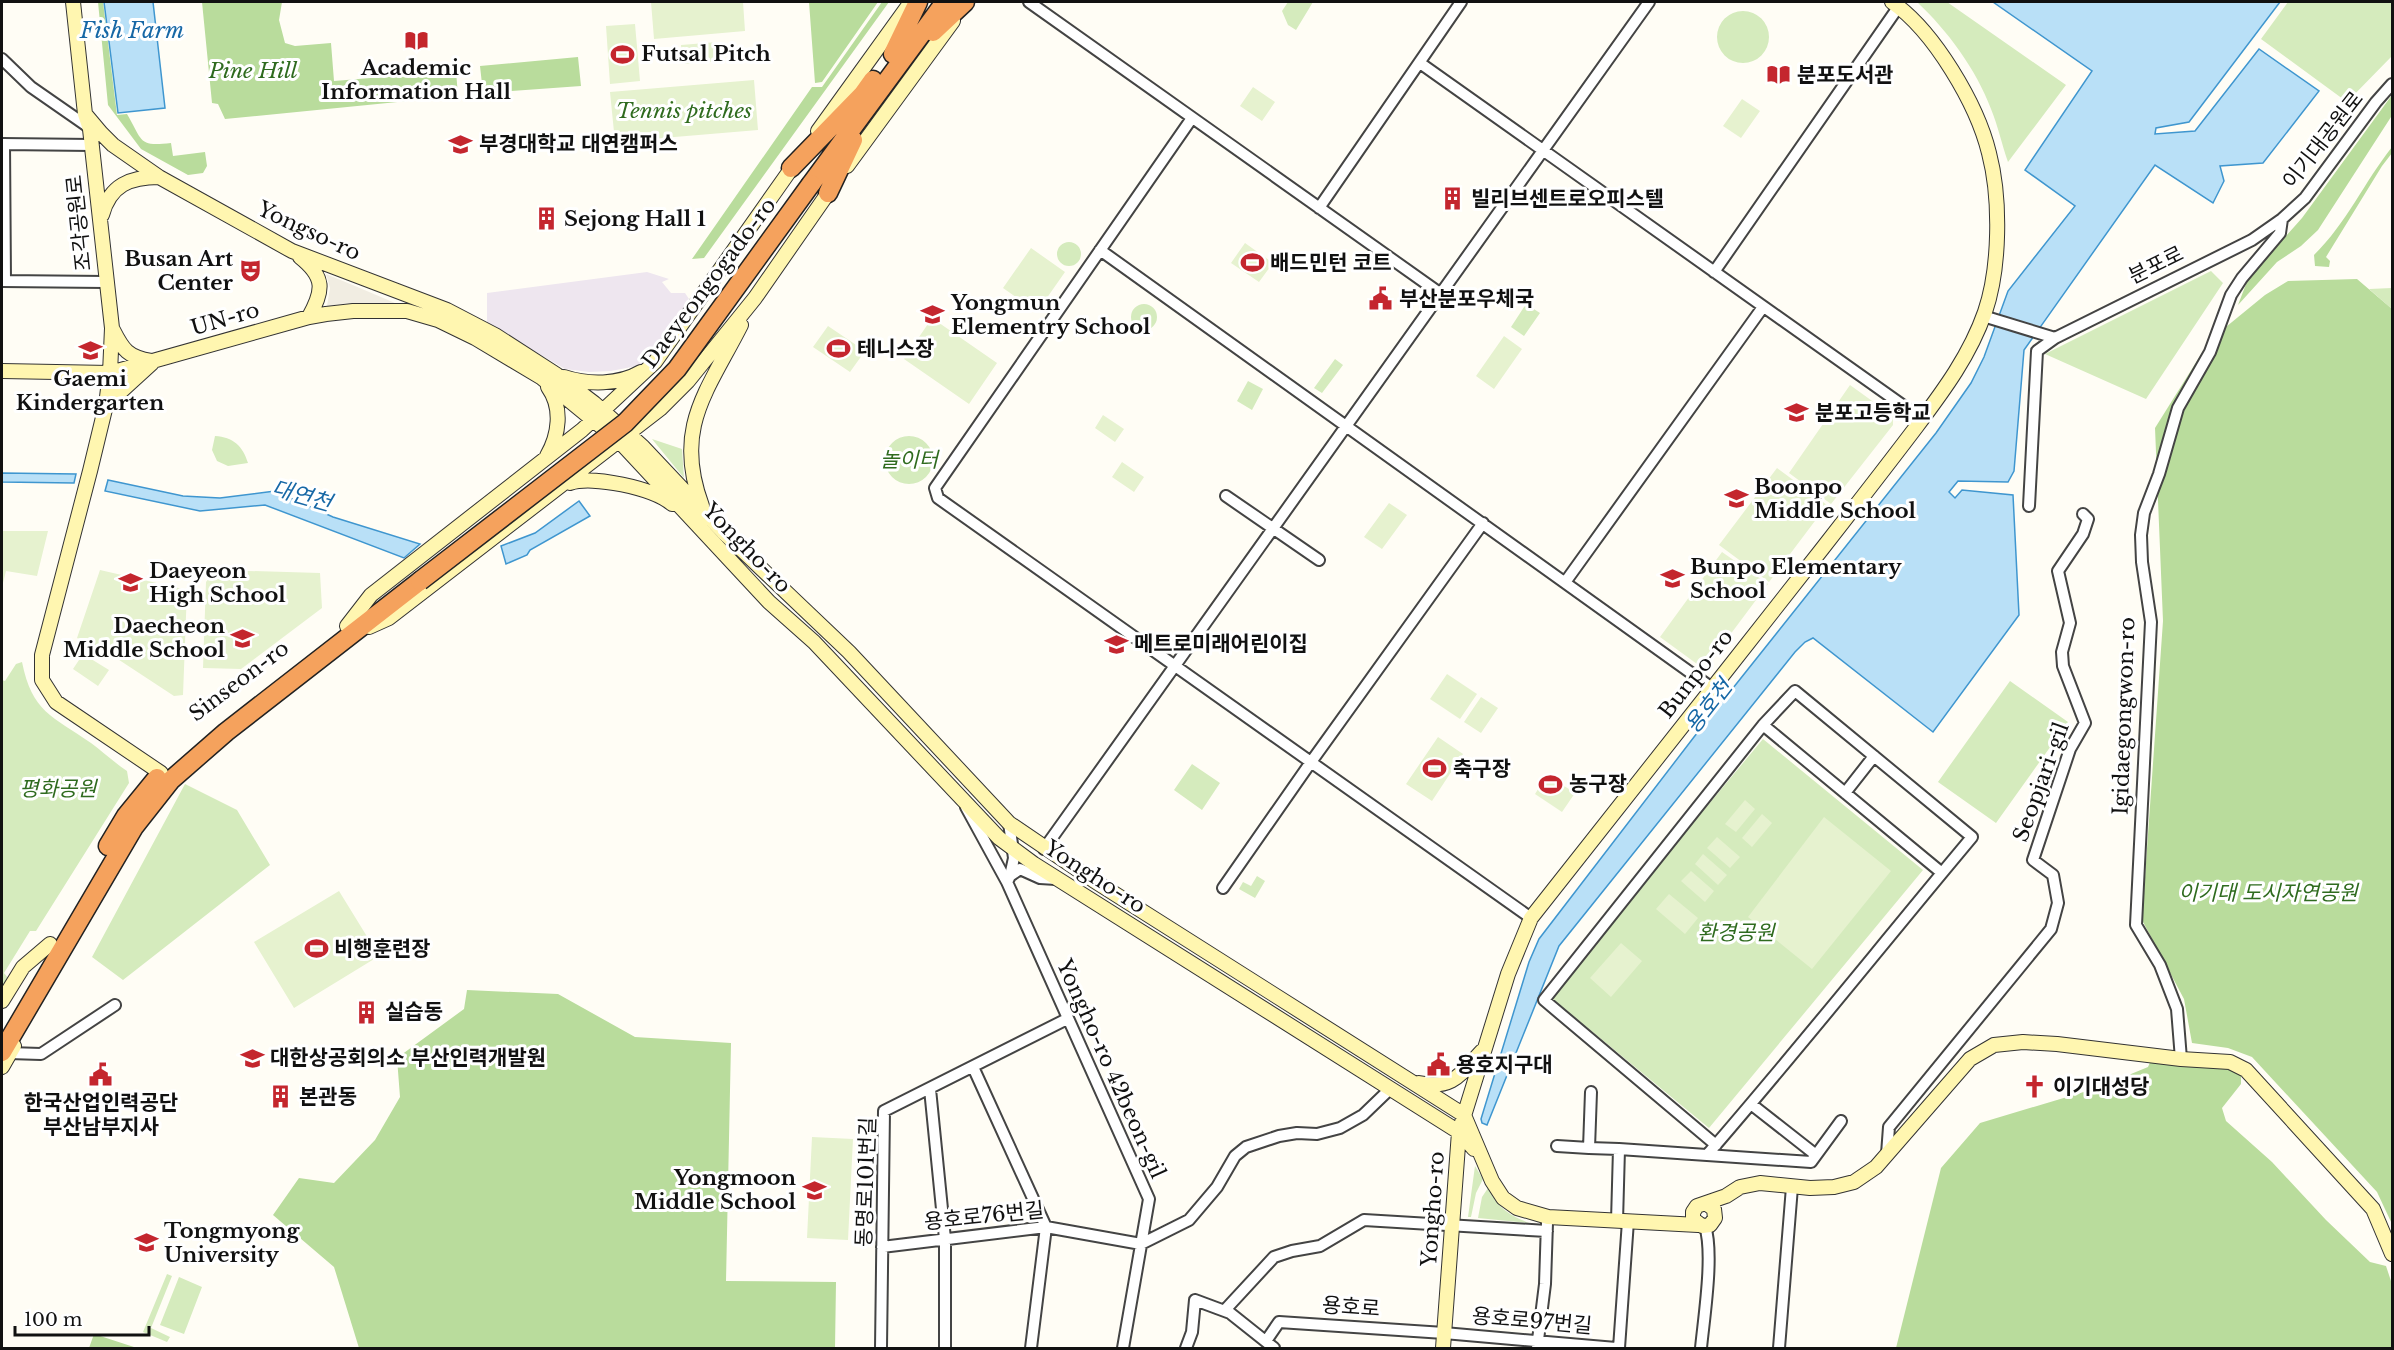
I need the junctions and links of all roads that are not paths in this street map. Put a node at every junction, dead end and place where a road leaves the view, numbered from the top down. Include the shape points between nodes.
1 (74, 2) edge
2 (911, 2) edge
3 (918, 2) edge
4 (930, 2) edge
5 (945, 2) edge
6 (966, 2) edge
7 (1461, 2) edge
8 (1649, 2) edge
9 (1036, 3) edge
10 (1896, 4) edge
11 (2, 58) edge
12 (897, 58) junction
13 (1420, 63) junction
14 (2392, 84) edge
15 (867, 99) junction
16 (86, 114) junction
17 (1192, 118) junction
18 (90, 129) junction
19 (3, 144) edge
20 (92, 145) junction
21 (1543, 151) junction
22 (801, 176) junction
23 (159, 177) junction
24 (828, 193) junction
25 (1319, 208) junction
26 (2282, 219) junction
27 (100, 222) junction
28 (1100, 250) junction
29 (292, 251) junction
30 (1714, 272) junction
31 (3, 281) edge
32 (106, 282) junction
33 (1441, 294) junction
34 (754, 298) junction
35 (1763, 307) junction
36 (309, 316) junction
37 (1989, 318) junction
38 (438, 320) joint
39 (112, 328) junction
40 (2050, 336) junction
41 (153, 362) junction
42 (655, 362) junction
43 (2, 371) edge
44 (110, 373) junction
45 (557, 375) junction
46 (542, 378) junction
47 (106, 405) junction
48 (599, 415) junction
49 (1922, 419) junction
50 (1347, 426) junction
51 (621, 435) junction
52 (633, 455) junction
53 (544, 460) junction
54 (562, 486) junction
55 (635, 488) junction
56 (1226, 496) dead end
57 (2029, 506) dead end
58 (704, 511) junction
59 (2083, 514) dead end
60 (688, 517) junction
61 (1483, 523) junction
62 (1274, 528) junction
63 (1319, 560) dead end
64 (1566, 581) junction
65 (350, 630) junction
66 (814, 642) junction
67 (849, 652) junction
68 (1176, 666) junction
69 (1712, 688) junction
70 (862, 692) junction
71 (893, 699) junction
72 (1763, 725) junction
73 (1874, 756) junction
74 (1311, 762) junction
75 (161, 773) junction
76 (1845, 793) junction
77 (963, 801) junction
78 (1009, 823) junction
79 (1013, 849) junction
80 (1044, 849) junction
81 (989, 851) junction
82 (1942, 873) junction
83 (1009, 879) junction
84 (1058, 879) junction
85 (1223, 888) dead end
86 (1531, 918) junction
87 (55, 947) junction
88 (2, 1001) edge
89 (115, 1005) dead end
90 (1067, 1019) junction
91 (2, 1030) edge
92 (1485, 1047) junction
93 (5, 1052) edge
94 (2181, 1059) junction
95 (2, 1067) edge
96 (973, 1067) junction
97 (1356, 1067) junction
98 (1401, 1074) junction
99 (1414, 1082) junction
100 (930, 1089) junction
101 (1390, 1089) junction
102 (1591, 1092) dead end
103 (1751, 1104) junction
104 (1464, 1115) junction
105 (1841, 1121) dead end
106 (1459, 1132) junction
107 (1716, 1144) junction
108 (1557, 1146) dead end
109 (1589, 1148) junction
110 (1619, 1149) junction
111 (1887, 1154) junction
112 (1707, 1155) junction
113 (1815, 1155) junction
114 (1482, 1158) junction
115 (1792, 1187) junction
116 (1711, 1209) junction
117 (1623, 1221) junction
118 (1699, 1221) junction
119 (1547, 1224) junction
120 (1046, 1227) junction
121 (1453, 1227) junction
122 (945, 1239) junction
123 (1141, 1244) junction
124 (882, 1247) junction
125 (2392, 1254) edge
126 (1225, 1310) junction
127 (1444, 1333) junction
128 (1270, 1345) edge
129 (1538, 1345) edge
130 (882, 1348) edge
131 (945, 1348) edge
132 (1031, 1348) edge
133 (1123, 1348) edge
134 (1186, 1348) edge
135 (1443, 1348) edge
136 (1618, 1348) edge
137 (1701, 1348) edge
138 (1779, 1348) edge

1 - 16 main road
2 - 22 main road
3 - 12 highway
4 - 12 highway
5 - 12 highway
6 - 12 highway
6 - 24 main road
7 - 13 street
8 - 21 street
9 - 17 street
10 - 30 street
10 - 37 main road, Bunpo-ro via 1926,33 1948,63 1977,120 1989,154 1997,211
11 - 18 street via 31,87
12 - 15 highway
13 - 21 street
13 - 25 street
14 - 26 street, 이기대공원로 via 2305,198
15 - 22 highway, Daeyeongogado-ro
15 - 24 highway
16 - 18 main road, 조각공원로
16 - 23 main road, Yongso-ro via 113,145
17 - 25 street
17 - 28 street
18 - 20 main road, 조각공원로
19 - 20 street
19 - 31 street
20 - 27 main road, 조각공원로
21 - 30 street
21 - 33 street
22 - 42 main road
22 - 65 highway, Daeyeongogado-ro via 669,363 619,416
23 - 27 main road via 141,177 114,191
23 - 29 main road, Yongso-ro
24 - 34 main road
25 - 33 street
26 - 40 street, 분포로 via 2252,240
26 - 94 street, Igidaegongwon-ro via 2280,233 2231,296 2210,352 2178,408 2144,513 2141,535 2151,622 2136,925 2160,965 2177,1009
27 - 32 main road, 조각공원로
28 - 50 street
28 - 68 street via 935,489 938,498
29 - 36 main road via 320,280 320,298
29 - 45 main road, Yongso-ro via 447,310
30 - 35 street
31 - 32 street
32 - 39 main road, 조각공원로
33 - 50 street
34 - 51 main road via 688,381 660,409
34 - 58 main road via 701,399 692,426 690,462
35 - 49 street
35 - 64 street
36 - 38 main road, UN-ro via 407,311
36 - 41 main road, UN-ro
37 - 40 street
37 - 49 main road, Bunpo-ro via 1963,363
38 - 46 main road, Yongso-ro
39 - 41 main road via 126,352
39 - 44 main road
40 - 57 street via 2037,351
41 - 44 main road, UN-ro
41 - 47 main road
42 - 45 main road via 638,374 609,382 582,382
42 - 48 main road
43 - 44 main road
44 - 47 main road
45 - 48 main road, Yongso-ro
46 - 48 main road, Yongso-ro
46 - 53 main road via 556,398 558,413 553,445
47 - 75 main road via 42,655 42,680 56,702
48 - 51 main road, Yongso-ro
48 - 53 main road
49 - 69 main road, Bunpo-ro
50 - 61 street
50 - 62 street
51 - 52 main road, Yongho-ro
51 - 54 main road
51 - 58 main road, Yongho-ro
52 - 55 main road
52 - 60 main road, Yongho-ro
53 - 65 main road via 371,595
54 - 55 main road via 594,480
54 - 65 main road via 389,618
55 - 60 main road via 668,500
56 - 62 street
58 - 67 main road, Yongho-ro
59 - 111 street, Seopjari-gil via 2088,519 2083,534 2058,572 2070,623 2062,652 2063,666 2085,723 2070,749 2033,860 2053,875 2058,903 2051,929 1889,1127
60 - 66 main road, Yongho-ro via 769,602
61 - 64 street
61 - 74 street
62 - 63 street
62 - 68 street
64 - 69 street
65 - 75 highway, Sinseon-ro
65 - 87 highway via 171,780 134,827
66 - 67 main road via 812,630
66 - 70 main road, Yongho-ro
67 - 71 main road, Yongho-ro
68 - 74 street
68 - 80 street
69 - 86 main road, Bunpo-ro
70 - 71 main road via 890,710 895,706
70 - 77 main road, Yongho-ro
71 - 78 main road, Yongho-ro
72 - 73 street via 1795,691
72 - 76 street
72 - 107 street via 1544,1000
73 - 76 street
73 - 82 street via 1972,837
74 - 85 street
74 - 86 street
75 - 87 highway, Sinseon-ro via 126,816
76 - 82 street
77 - 79 main road, Yongho-ro
77 - 81 street, Yongho-ro 42beon-gil
78 - 79 street, Yongho-ro 42beon-gil
78 - 80 main road, Yongho-ro
79 - 81 street via 1006,858 998,858
79 - 83 street, Yongho-ro 42beon-gil
79 - 84 main road, Yongho-ro
80 - 98 main road, Yongho-ro
81 - 83 street, Yongho-ro 42beon-gil
82 - 103 street
83 - 84 street via 1020,869 1040,878
83 - 90 street, Yongho-ro 42beon-gil
84 - 97 main road, Yongho-ro
86 - 92 main road, Bunpo-ro
87 - 88 main road via 23,967
87 - 91 highway
87 - 93 highway
89 - 93 street via 41,1054
90 - 96 street, 동명로101번길
90 - 123 street, Yongho-ro 42beon-gil via 1149,1199
92 - 99 main road via 1456,1079 1440,1085
92 - 104 main road, Bunpo-ro
93 - 95 main road
94 - 111 main road via 2023,1041 1994,1045 1970,1059
94 - 125 main road via 2230,1062 2246,1070 2373,1209
96 - 100 street, 동명로101번길
96 - 120 street
97 - 98 main road via 1396,1079
97 - 101 main road, Yongho-ro
98 - 99 main road, Yongho-ro
99 - 104 main road, Yongho-ro
100 - 122 street
100 - 124 street, 동명로101번길 via 884,1111
101 - 106 main road, Yongho-ro
101 - 123 street via 1362,1115 1340,1128 1279,1136 1246,1147 1235,1156 1217,1188 1188,1220
102 - 109 street
103 - 107 street
103 - 113 street
104 - 106 main road, Bunpo-ro
104 - 114 main road
105 - 113 street
106 - 114 main road
106 - 121 main road, Yongho-ro
107 - 112 street
108 - 109 street
109 - 110 street
110 - 112 street
110 - 117 street
111 - 115 main road via 1854,1182 1834,1187
112 - 113 street via 1811,1162
114 - 119 main road via 1503,1198
115 - 116 main road via 1740,1187
115 - 138 street
116 - 118 main road via 1713,1222
116 - 118 main road via 1700,1204
117 - 118 main road
117 - 119 main road
117 - 136 street
118 - 137 street via 1708,1236
119 - 121 street
119 - 129 street
120 - 122 street, 용호로76번길
120 - 123 street, 용호로76번길
120 - 132 street
121 - 126 street via 1364,1220 1320,1246 1274,1257
121 - 127 main road, Yongho-ro
122 - 124 street, 용호로76번길
122 - 131 street
123 - 133 street, Yongho-ro 42beon-gil
124 - 130 street, 동명로101번길
126 - 128 street
126 - 134 street via 1195,1300
127 - 128 street, 용호로 via 1279,1322
127 - 129 street, 용호로97번길
127 - 135 main road, Yongho-ro
129 - 136 street, 용호로97번길

